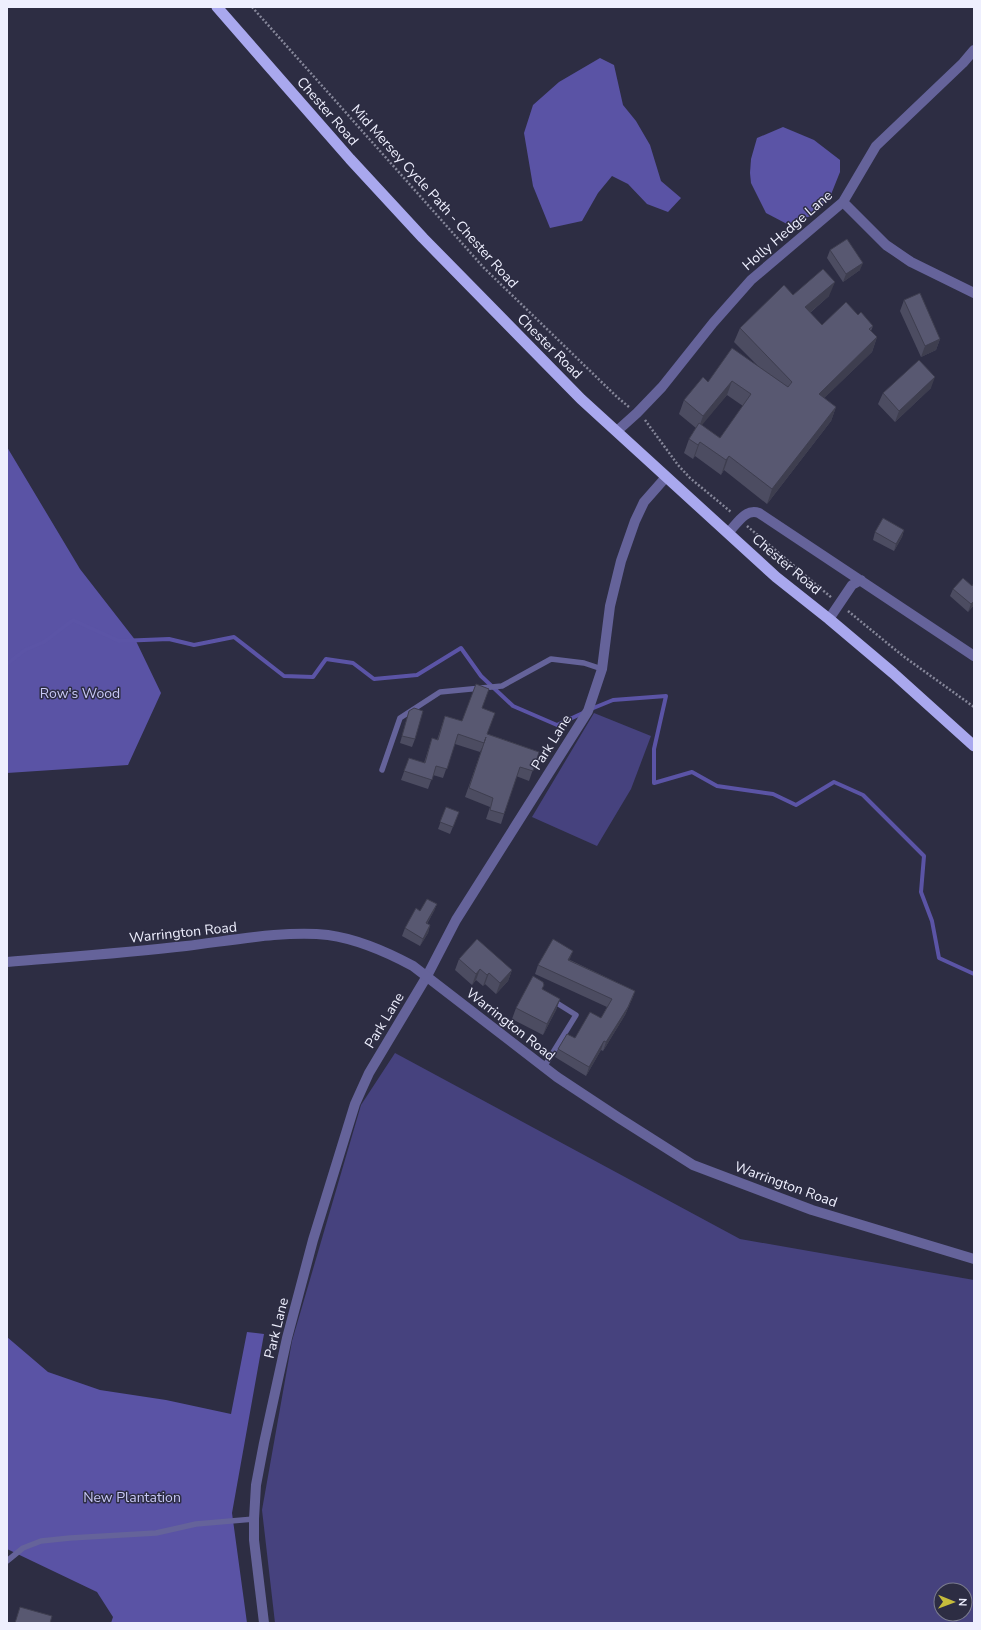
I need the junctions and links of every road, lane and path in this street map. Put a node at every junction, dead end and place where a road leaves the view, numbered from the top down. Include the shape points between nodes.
1 (217, 7) edge
2 (252, 7) edge
3 (974, 50) edge
4 (843, 202) junction
5 (974, 293) edge
6 (629, 407) dead end
7 (645, 420) dead end
8 (617, 431) junction
9 (666, 477) junction
10 (728, 510) dead end
11 (749, 528) dead end
12 (728, 533) junction
13 (861, 580) junction
14 (828, 594) dead end
15 (854, 616) dead end
16 (829, 619) junction
17 (974, 656) edge
18 (602, 668) junction
19 (892, 673) junction
20 (974, 707) edge
21 (974, 736) edge
22 (974, 746) edge
23 (382, 770) dead end
24 (7, 962) edge
25 (427, 976) junction
26 (550, 998) edge
27 (544, 1067) junction
28 (974, 1259) edge
29 (254, 1518) junction
30 (7, 1561) edge
31 (264, 1623) edge

1 - 8 highway, Chester Road via 350,160 423,238
2 - 6 path, Mid Mersey Cycle Path - Chester Road via 484,268
3 - 4 street, Holly Hedge Lane via 876,146
4 - 5 street via 886,246 911,262
4 - 8 street, Holly Hedge Lane via 751,280 662,387
7 - 10 path via 678,465
8 - 9 highway, Chester Road
9 - 12 highway, Chester Road
9 - 18 street, Park Lane via 644,502 621,562 610,606
11 - 14 path
12 - 13 street via 745,514 750,511 760,513
12 - 16 highway, Chester Road via 776,577
13 - 16 street via 852,585
13 - 17 street
15 - 20 path via 903,656
16 - 19 highway, Chester Road
18 - 23 lane via 551,659 502,686 440,692 400,718
18 - 25 street, Park Lane via 588,711 456,920
19 - 21 highway, Chester Road
19 - 22 highway, Chester Road
24 - 25 street, Warrington Road via 313,934 358,942 396,956
25 - 27 street, Warrington Road
25 - 29 street, Park Lane via 369,1073 355,1104 313,1240 287,1338 256,1485
26 - 27 lane via 576,1015
27 - 28 street, Warrington Road via 693,1165 812,1210
29 - 30 lane via 196,1524 156,1533 41,1541 23,1548
29 - 31 street, Park Lane via 256,1564

